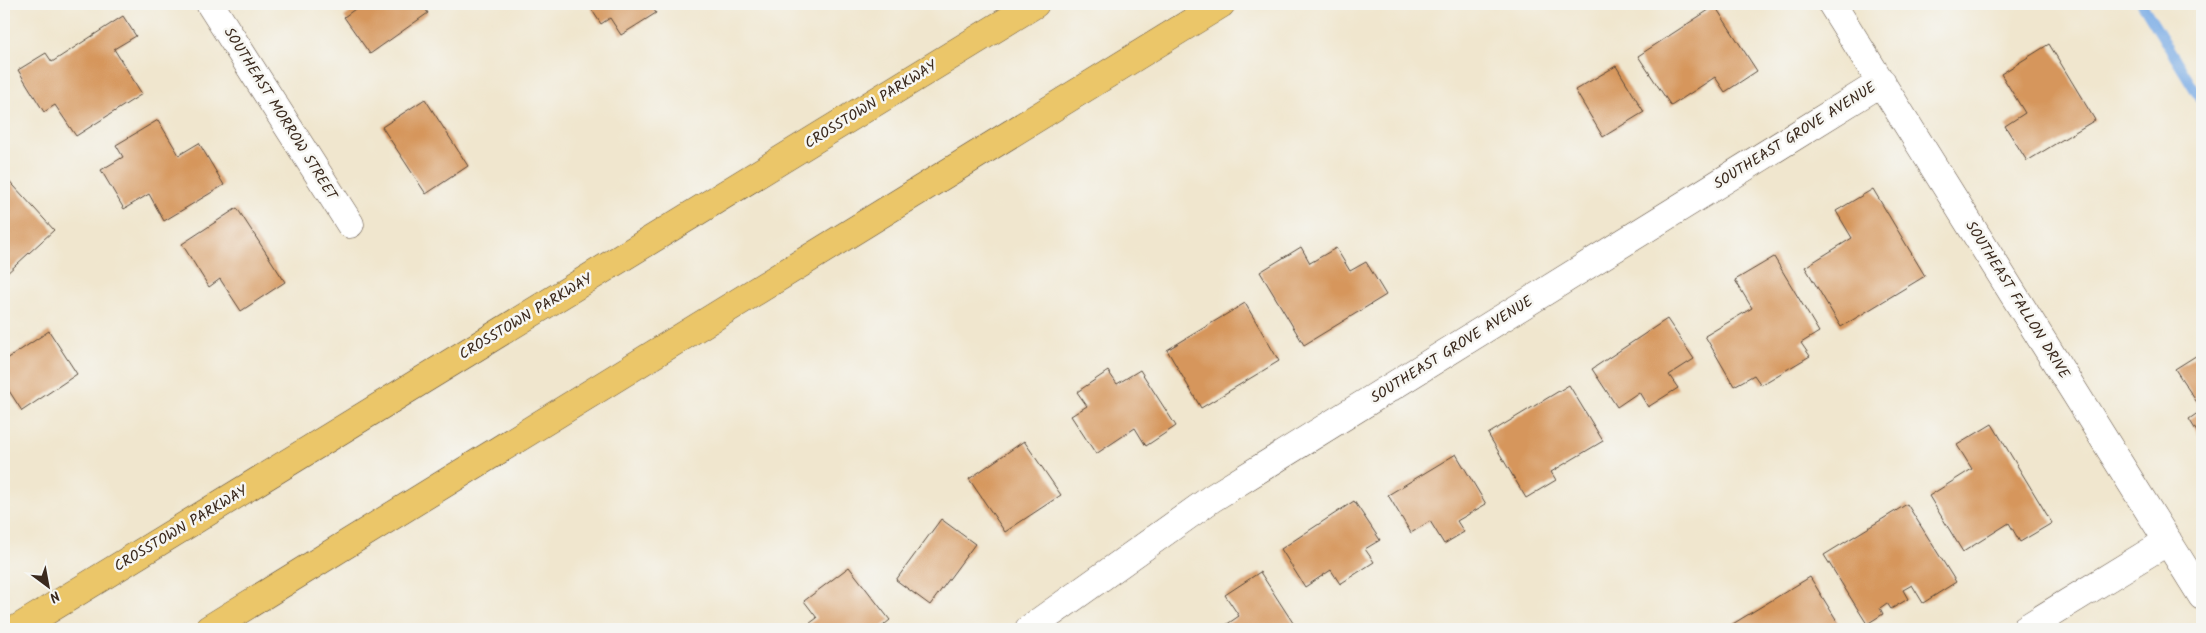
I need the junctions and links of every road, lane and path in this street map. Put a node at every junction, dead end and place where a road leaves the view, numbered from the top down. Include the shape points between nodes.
1 (210, 4) edge
2 (1035, 4) edge
3 (1221, 4) edge
4 (1832, 4) edge
5 (1882, 82) junction
6 (350, 224) dead end
7 (2168, 541) junction
8 (2202, 596) edge
9 (17, 629) edge
10 (209, 629) edge
11 (1030, 629) edge
12 (2025, 629) edge

1 - 6 street, SOUTHEAST MORROW STREET
2 - 9 main road, CROSSTOWN PARKWAY
3 - 10 main road
4 - 5 street, SOUTHEAST FALLON DRIVE
5 - 7 street, SOUTHEAST FALLON DRIVE
5 - 11 street, SOUTHEAST GROVE AVENUE via 1211,499
7 - 8 street, SOUTHEAST FALLON DRIVE
7 - 12 street

